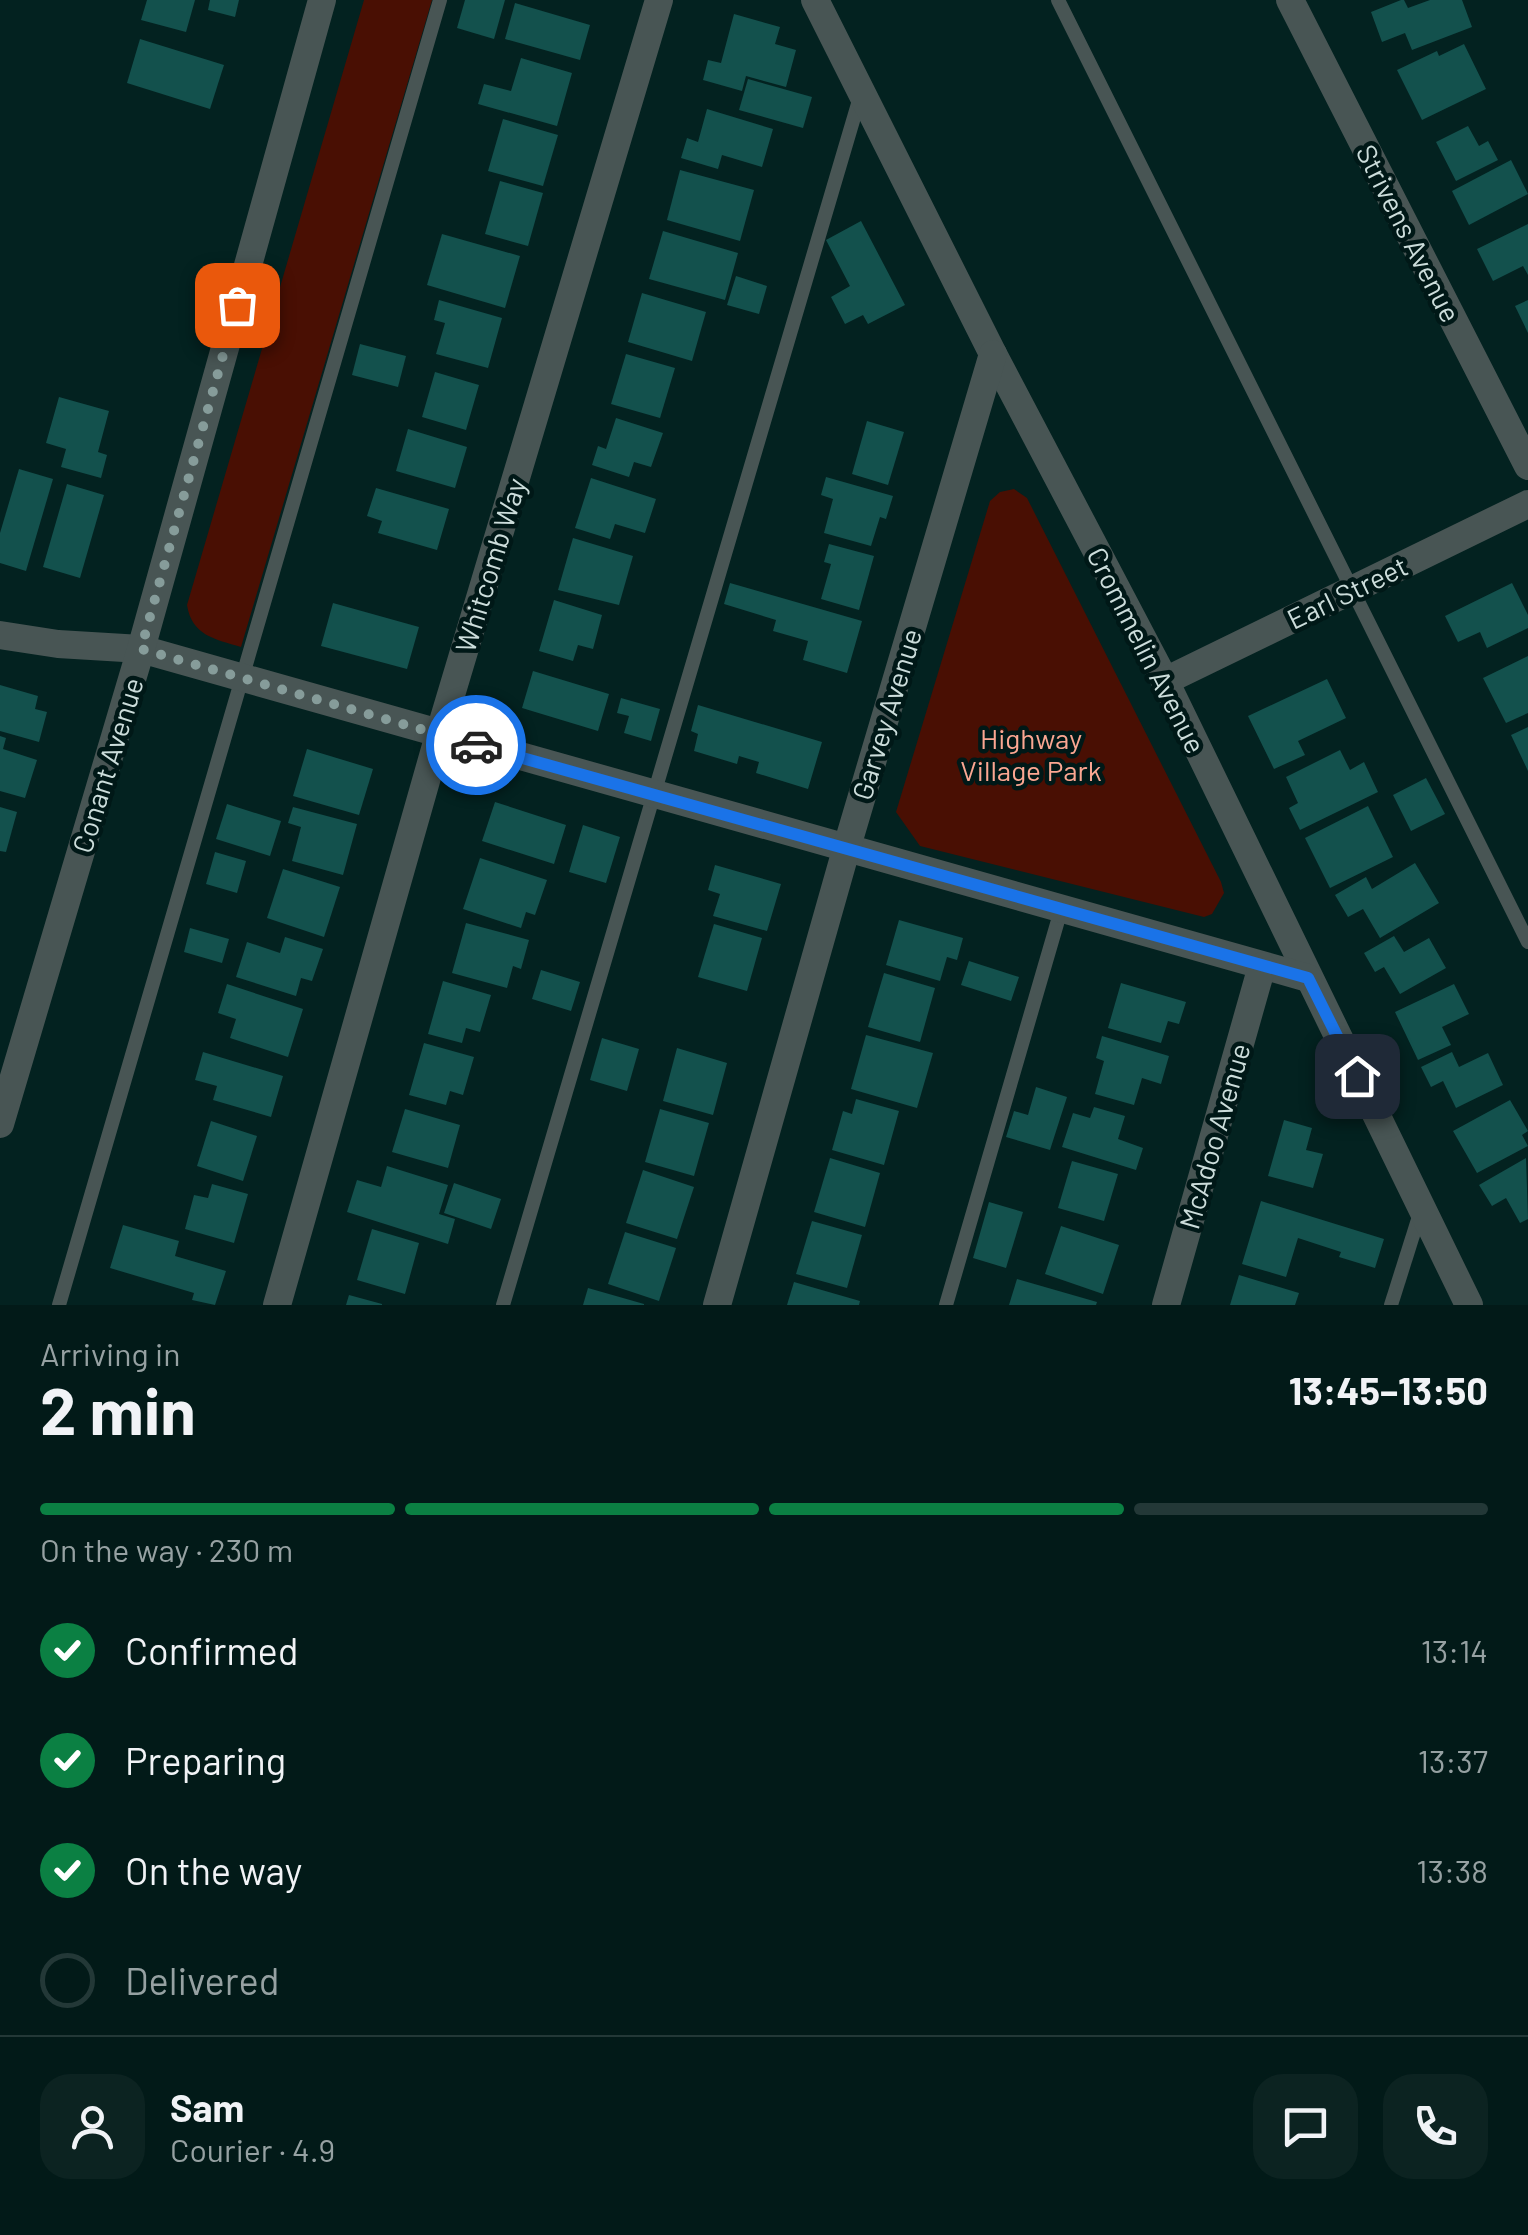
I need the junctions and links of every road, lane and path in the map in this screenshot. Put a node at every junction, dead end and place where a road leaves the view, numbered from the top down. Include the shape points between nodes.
1 (322, 0) edge
2 (440, 0) edge
3 (659, 0) edge
4 (816, 0) edge
5 (1058, 0) edge
6 (1290, 0) edge
7 (861, 92) junction
8 (993, 354) junction
9 (1528, 466) edge
10 (1528, 504) edge
11 (1350, 590) junction
12 (0, 635) edge
13 (141, 649) junction
14 (241, 678) junction
15 (1165, 681) junction
16 (440, 735) junction
17 (653, 795) junction
18 (846, 850) junction
19 (1061, 910) junction
20 (1528, 942) edge
21 (1262, 966) junction
22 (1308, 978) junction
23 (5, 1091) edge
24 (0, 1124) edge
25 (1422, 1207) junction
26 (59, 1305) edge
27 (277, 1305) edge
28 (503, 1305) edge
29 (716, 1305) edge
30 (946, 1305) edge
31 (1166, 1305) edge
32 (1391, 1305) edge
33 (1470, 1305) edge

1 - 13 street, Conant Avenue
2 - 14 lane
3 - 16 street, Whitcomb Way
4 - 7 street, Crommelin Avenue
5 - 11 lane
6 - 9 street, Strivens Avenue
7 - 8 street, Crommelin Avenue
7 - 17 lane
8 - 15 street, Crommelin Avenue
8 - 18 street, Garvey Avenue
10 - 11 street, Earl Street
11 - 15 street, Earl Street
11 - 20 lane
12 - 13 street
13 - 14 street
13 - 23 street, Conant Avenue
14 - 16 street
14 - 26 lane
15 - 22 street, Crommelin Avenue
16 - 17 street
16 - 27 street, Whitcomb Way
17 - 18 street
17 - 28 lane
18 - 19 street
18 - 29 street, Garvey Avenue
19 - 21 street
19 - 30 lane
21 - 22 street
21 - 31 street, McAdoo Avenue
22 - 25 street, Crommelin Avenue
23 - 24 street, Conant Avenue
25 - 32 lane
25 - 33 street, Crommelin Avenue

